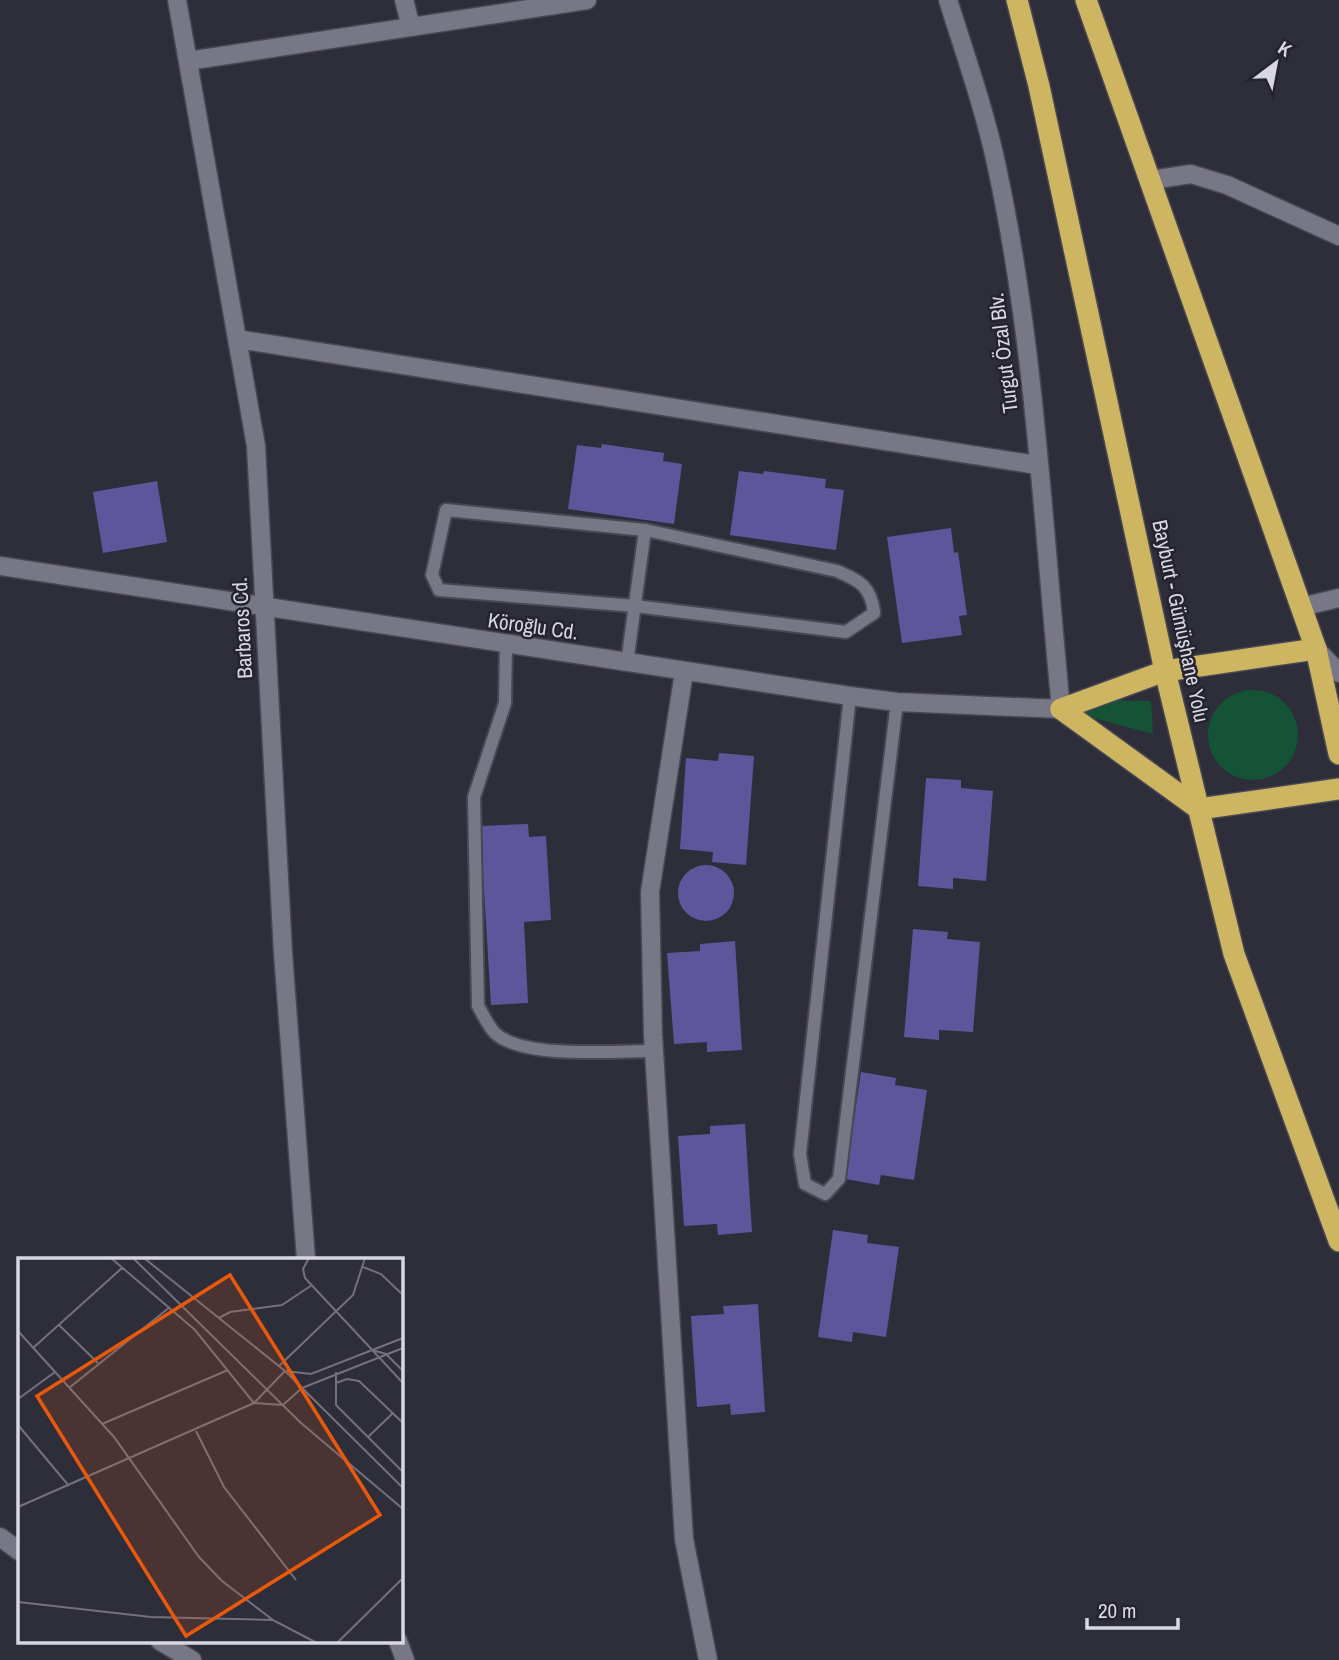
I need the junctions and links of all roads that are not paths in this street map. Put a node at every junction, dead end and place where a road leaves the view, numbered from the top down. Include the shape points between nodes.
1 (177, 0) edge
2 (404, 0) edge
3 (587, 0) edge
4 (948, 0) edge
5 (1017, 0) edge
6 (1086, 0) edge
7 (411, 27) junction
8 (188, 61) junction
9 (1151, 180) junction
10 (1339, 236) edge
11 (237, 339) junction
12 (1037, 465) junction
13 (645, 530) junction
14 (0, 566) edge
15 (1339, 598) edge
16 (635, 606) junction
17 (1301, 607) junction
18 (263, 609) junction
19 (506, 645) junction
20 (1316, 649) junction
21 (627, 663) junction
22 (684, 671) junction
23 (1165, 671) junction
24 (1339, 673) edge
25 (850, 696) junction
26 (897, 702) junction
27 (1061, 709) junction
28 (1339, 754) edge
29 (1339, 789) edge
30 (1199, 809) junction
31 (653, 1051) junction
32 (1339, 1241) edge
33 (306, 1258) edge
34 (0, 1538) edge
35 (18, 1550) edge
36 (162, 1642) edge
37 (398, 1642) edge
38 (192, 1660) edge
39 (405, 1660) edge
40 (708, 1660) edge

1 - 8 street, Barbaros Cd.
2 - 7 street
3 - 7 street
4 - 12 street, Turgut Özal Blv. via 996,161 1015,264
5 - 23 highway, Bayburt - Gümüşhane Yolu
6 - 9 highway
7 - 8 street
8 - 11 street, Barbaros Cd.
9 - 10 street via 1191,174 1215,181
9 - 17 highway
11 - 12 street
11 - 18 street, Barbaros Cd. via 256,446
12 - 27 street, Turgut Özal Blv.
13 - 16 lane
13 - 16 lane via 446,510 432,575 439,590
13 - 16 lane via 837,571 864,583 874,613 846,632
14 - 18 street, Köroğlu Cd.
15 - 17 street
16 - 21 lane
17 - 20 highway
18 - 19 street, Köroğlu Cd.
18 - 33 street, Barbaros Cd.
19 - 21 street, Köroğlu Cd.
19 - 31 lane via 505,703 474,797 478,1006 496,1034 530,1048
20 - 23 highway
20 - 24 street
20 - 28 highway
21 - 22 street, Köroğlu Cd.
22 - 25 street, Köroğlu Cd.
22 - 31 street via 650,892
23 - 27 highway
23 - 30 highway, Bayburt - Gümüşhane Yolu
25 - 26 street, Köroğlu Cd.
25 - 26 lane via 800,1154 805,1184 825,1194 839,1179
26 - 27 street, Köroğlu Cd.
27 - 30 highway
29 - 30 highway
30 - 32 highway, Bayburt - Gümüşhane Yolu via 1234,954
31 - 40 street via 684,1539
34 - 35 street
36 - 38 street
37 - 39 street

